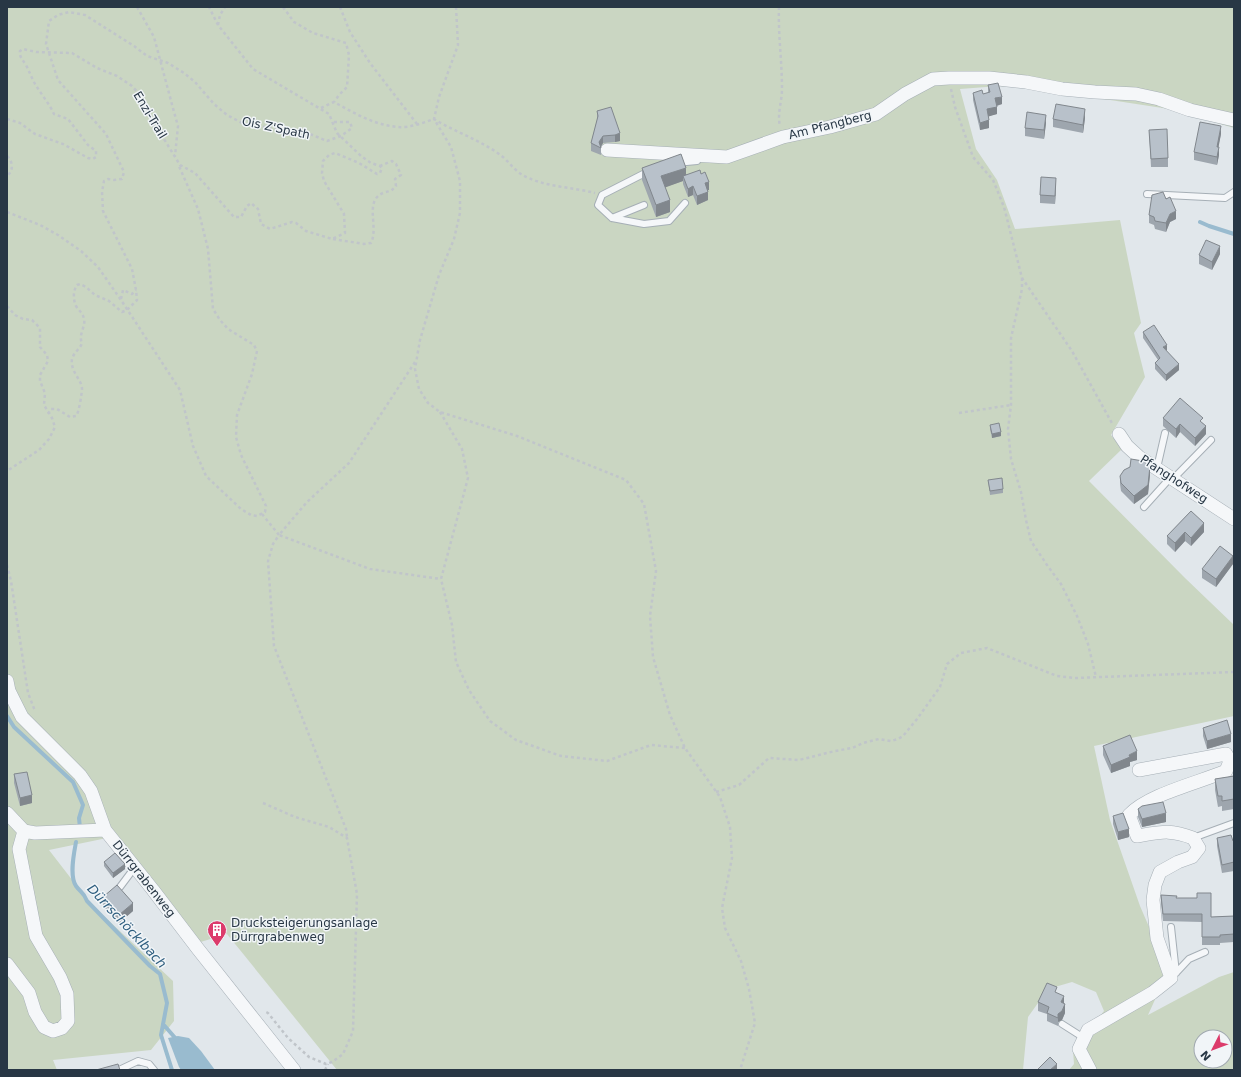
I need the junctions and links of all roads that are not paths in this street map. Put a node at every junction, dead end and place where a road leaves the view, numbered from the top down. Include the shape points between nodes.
1 (1234, 120) edge
2 (607, 150) dead end
3 (727, 157) junction
4 (672, 163) edge
5 (654, 169) edge
6 (1234, 192) edge
7 (1147, 194) dead end
8 (685, 203) dead end
9 (644, 205) dead end
10 (612, 218) junction
11 (1165, 433) dead end
12 (1119, 434) road end
13 (1211, 440) dead end
14 (1157, 468) junction
15 (1172, 478) junction
16 (1144, 507) dead end
17 (1234, 519) edge
18 (7, 681) edge
19 (1139, 770) dead end
20 (7, 813) edge
21 (1234, 823) edge
22 (105, 830) junction
23 (24, 831) junction
24 (1193, 838) junction
25 (135, 867) junction
26 (120, 888) edge
27 (1170, 927) dead end
28 (1205, 952) dead end
29 (7, 964) edge
30 (1173, 976) junction
31 (1062, 1024) dead end
32 (1084, 1038) junction
33 (119, 1070) edge
34 (154, 1070) edge
35 (294, 1070) edge
36 (1090, 1070) edge

1 - 3 street, Am Pfangberg via 1136,94 1062,89 989,78 933,79 876,114 782,137
2 - 3 street, Am Pfangberg
3 - 4 lane
5 - 10 lane via 602,195 598,205
6 - 7 lane via 1225,198
8 - 10 lane via 669,220 644,224
9 - 10 lane
11 - 14 lane
12 - 14 street, Pfanghofweg via 1139,457
13 - 15 lane
14 - 15 street, Pfanghofweg
15 - 16 lane
15 - 17 street, Pfanghofweg
18 - 22 street, Dürrgrabenweg via 22,717 80,775 91,791
19 - 24 street via 1226,754 1230,761 1226,771 1164,794 1135,808 1129,815 1138,836 1166,831
20 - 23 street
21 - 24 lane
22 - 23 street via 35,833
22 - 25 street, Dürrgrabenweg
23 - 29 street via 19,850 36,936 67,994 68,1021 62,1028 53,1031 44,1028 29,993
24 - 30 street via 1199,848 1192,857 1160,872 1155,885 1153,900 1157,938
25 - 26 lane
25 - 35 street, Dürrgrabenweg
27 - 30 lane
28 - 30 lane via 1189,960
30 - 32 street via 1152,994 1088,1030
31 - 32 lane
32 - 36 street via 1079,1049
33 - 34 lane via 138,1061 149,1064

